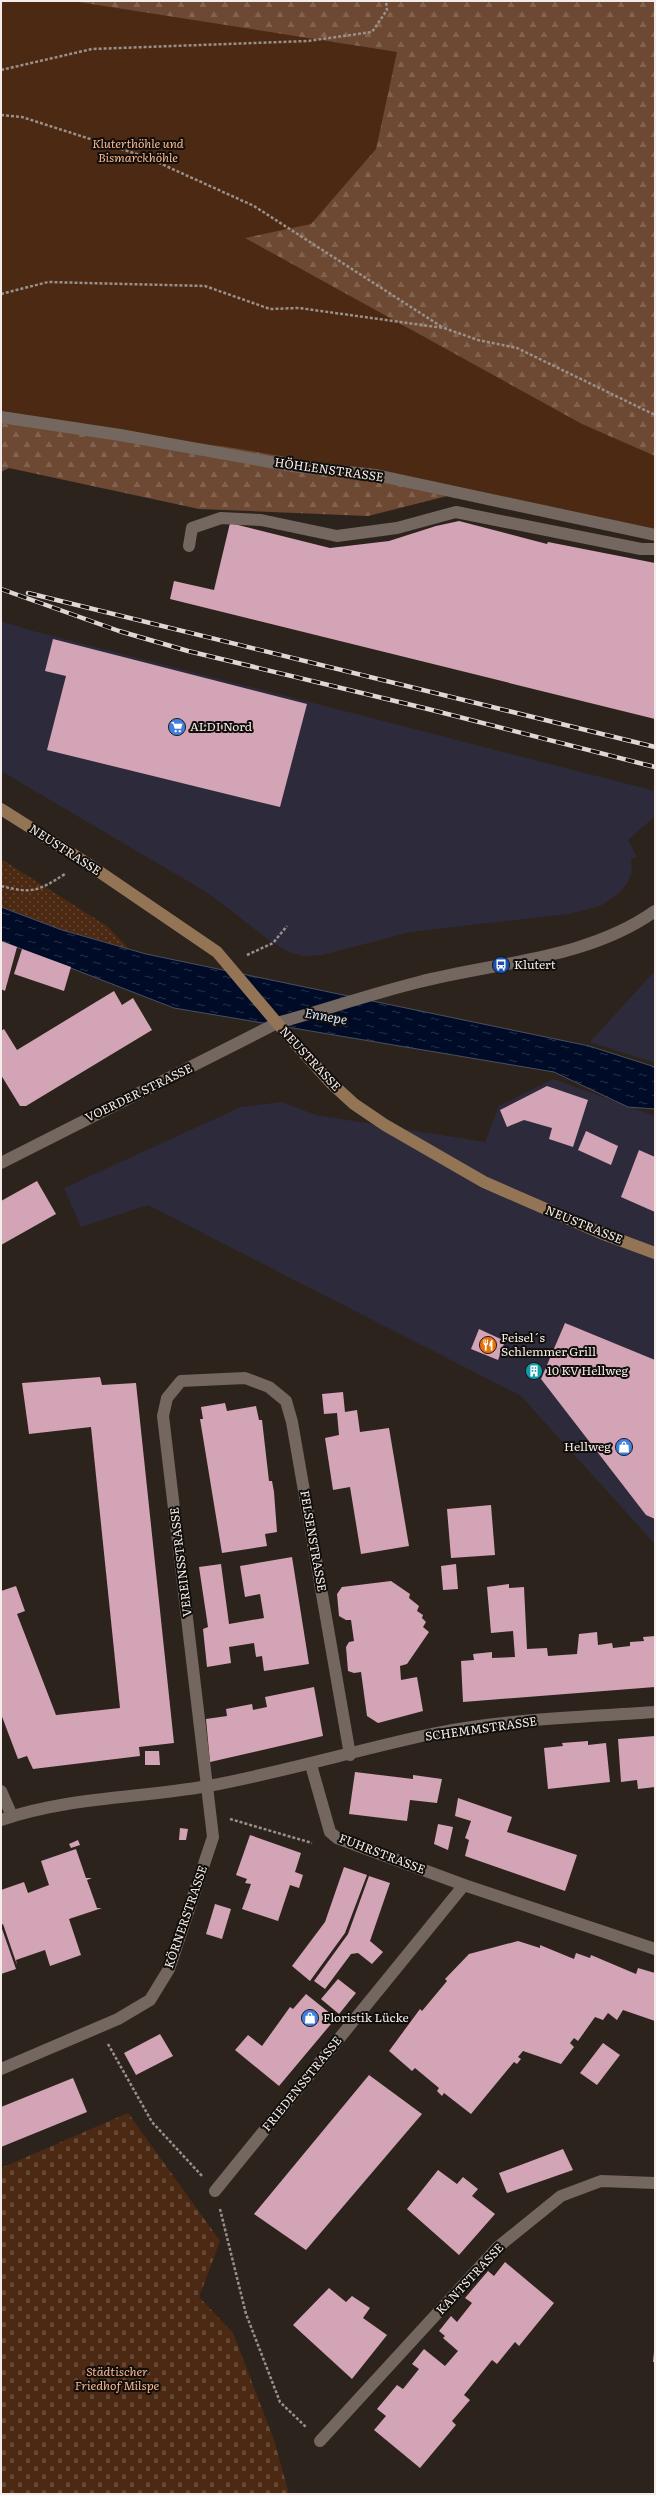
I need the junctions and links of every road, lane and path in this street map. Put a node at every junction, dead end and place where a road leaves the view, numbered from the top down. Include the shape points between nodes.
1 (386, 1) edge
2 (1, 70) edge
3 (1, 115) edge
4 (1, 294) edge
5 (444, 328) junction
6 (655, 415) edge
7 (1, 417) edge
8 (655, 536) edge
9 (189, 546) dead end
10 (655, 549) edge
11 (1, 809) edge
12 (84, 862) junction
13 (1, 886) edge
14 (655, 911) edge
15 (287, 926) dead end
16 (228, 964) junction
17 (277, 1023) junction
18 (1, 1163) edge
19 (655, 1253) edge
20 (219, 1377) joint
21 (655, 1712) edge
22 (350, 1755) junction
23 (311, 1765) junction
24 (208, 1786) junction
25 (1, 1791) edge
26 (211, 1814) junction
27 (6, 1818) edge
28 (337, 1838) junction
29 (464, 1885) junction
30 (655, 1949) edge
31 (99, 2028) junction
32 (1, 2069) edge
33 (655, 2183) edge
34 (215, 2191) junction
35 (320, 2441) joint

1 - 2 path via 388,10 372,32 308,41 92,49
3 - 5 path via 22,117 146,157 254,206
4 - 5 path via 48,282 205,286 270,309 299,308
5 - 6 path via 478,340 517,348
7 - 8 street, HÖHLENSTRASSE via 120,435 292,466 376,475
9 - 10 street via 192,528 222,518 261,520 337,536 397,528 456,512 641,549
11 - 12 main road, NEUSTRASSE
12 - 13 path via 39,890 20,891
12 - 16 main road, NEUSTRASSE via 217,952
14 - 17 street, VOERDER STRASSE via 635,926 585,944 535,958 419,982
15 - 16 path via 273,943
16 - 17 main road, NEUSTRASSE
17 - 18 street, VOERDER STRASSE
17 - 19 main road, NEUSTRASSE via 330,1083 354,1104 385,1125 484,1182 601,1233
20 - 22 street, FELSENSTRASSE via 245,1378 269,1387 286,1401 292,1422
20 - 24 street, VEREINSSTRASSE via 181,1381 166,1398 163,1416
21 - 22 street, SCHEMMSTRASSE via 543,1720 437,1733
22 - 23 street, SCHEMMSTRASSE
23 - 24 street
23 - 28 street, FUHRSTRASSE via 330,1832
24 - 26 street, KÖRNERSTRASSE
24 - 27 street via 65,1805
25 - 27 street
26 - 28 path via 312,1843
26 - 31 street, KÖRNERSTRASSE via 214,1837 169,1969 150,2000
28 - 29 street, FUHRSTRASSE
29 - 30 street, FUHRSTRASSE
29 - 34 street, FRIEDENSSTRASSE
31 - 32 street, KÖRNERSTRASSE
31 - 34 path via 152,2122
33 - 35 street, KANTSTRASSE via 601,2181 561,2196 498,2247
34 - 35 path via 246,2314 280,2402

